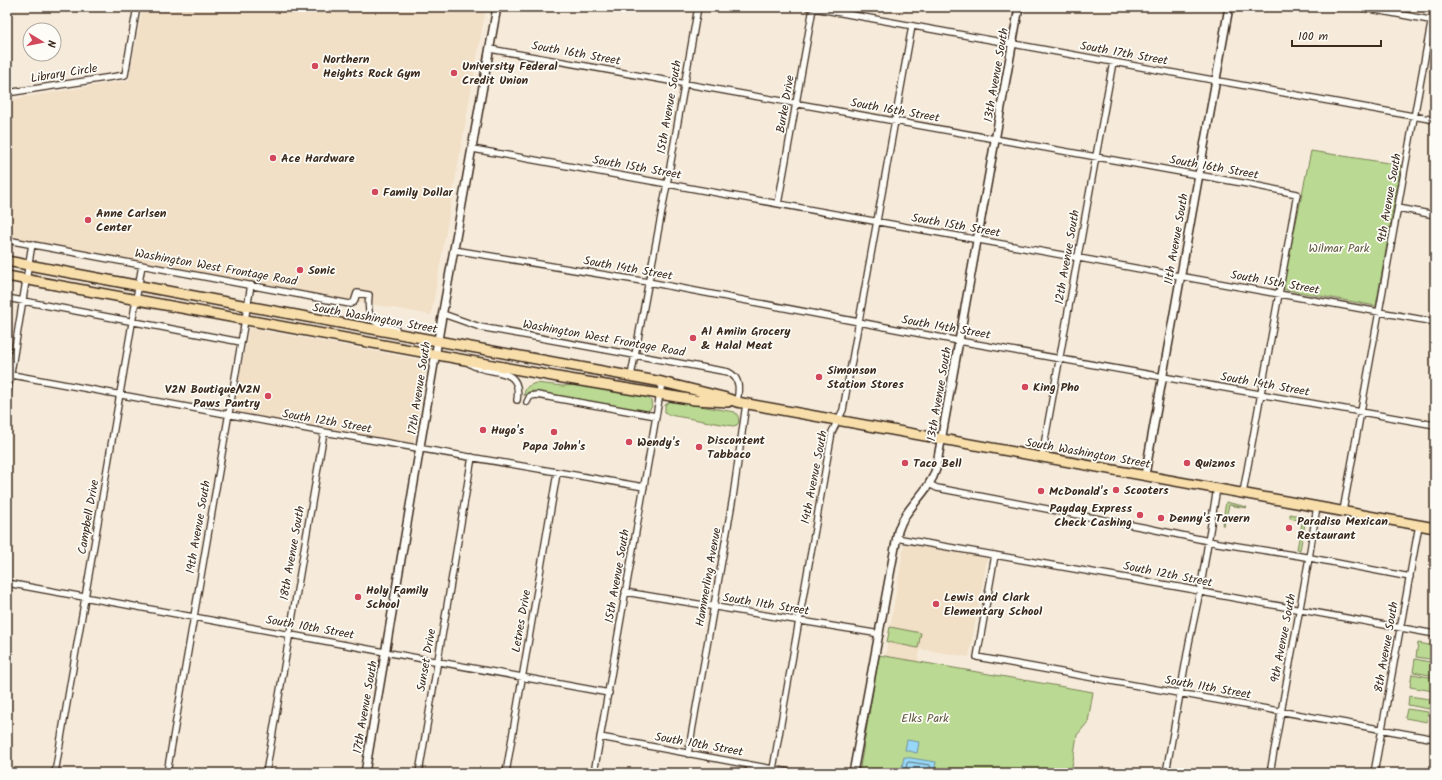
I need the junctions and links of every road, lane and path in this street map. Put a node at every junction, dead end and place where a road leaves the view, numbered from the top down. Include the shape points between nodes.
1 (137, 7) edge
2 (497, 7) edge
3 (698, 7) edge
4 (811, 7) edge
5 (1019, 7) edge
6 (1229, 7) edge
7 (1360, 7) edge
8 (1434, 7) edge
9 (1433, 20) edge
10 (912, 26) junction
11 (1012, 44) junction
12 (490, 49) junction
13 (1113, 62) junction
14 (1216, 80) junction
15 (684, 84) junction
16 (7, 93) edge
17 (797, 104) junction
18 (1414, 116) junction
19 (1435, 120) edge
20 (895, 122) junction
21 (995, 140) junction
22 (473, 150) junction
23 (1095, 157) junction
24 (1198, 175) junction
25 (667, 184) junction
26 (778, 204) junction
27 (1398, 208) junction
28 (1435, 215) edge
29 (877, 222) junction
30 (977, 239) junction
31 (7, 240) edge
32 (32, 244) junction
33 (454, 250) junction
34 (1078, 258) junction
35 (7, 261) edge
36 (29, 265) junction
37 (142, 265) junction
38 (7, 276) edge
39 (1180, 276) junction
40 (26, 280) junction
41 (648, 282) junction
42 (251, 285) junction
43 (138, 286) junction
44 (1278, 294) junction
45 (7, 298) edge
46 (136, 300) junction
47 (23, 301) junction
48 (247, 306) junction
49 (1380, 312) junction
50 (442, 314) junction
51 (245, 319) junction
52 (132, 321) junction
53 (859, 322) junction
54 (1435, 322) edge
55 (414, 337) junction
56 (438, 341) junction
57 (959, 341) junction
58 (241, 342) junction
59 (435, 355) junction
60 (634, 355) junction
61 (1060, 358) junction
62 (468, 361) junction
63 (9, 375) edge
64 (630, 376) junction
65 (1162, 377) junction
66 (662, 382) junction
67 (1260, 394) junction
68 (120, 395) junction
69 (660, 395) junction
70 (7, 396) edge
71 (518, 400) dead end
72 (527, 402) dead end
73 (741, 403) junction
74 (1361, 413) junction
75 (229, 415) junction
76 (656, 416) junction
77 (839, 420) junction
78 (1435, 425) edge
79 (324, 432) junction
80 (942, 439) junction
81 (420, 448) junction
82 (1042, 456) junction
83 (472, 457) junction
84 (557, 473) junction
85 (1145, 475) junction
86 (929, 484) junction
87 (644, 487) junction
88 (1217, 488) junction
89 (1243, 492) junction
90 (1318, 506) junction
91 (1343, 511) junction
92 (1419, 525) junction
93 (1435, 528) edge
94 (896, 538) junction
95 (1208, 540) junction
96 (995, 555) junction
97 (1309, 558) junction
98 (1410, 577) junction
99 (7, 583) edge
100 (1200, 591) junction
101 (625, 592) junction
102 (85, 598) junction
103 (714, 607) junction
104 (1299, 610) junction
105 (194, 618) junction
106 (799, 621) junction
107 (1400, 628) junction
108 (880, 634) junction
109 (1435, 634) edge
110 (289, 635) junction
111 (386, 652) junction
112 (437, 662) junction
113 (522, 678) junction
114 (608, 692) junction
115 (1180, 693) junction
116 (1281, 711) junction
117 (1382, 730) junction
118 (600, 737) junction
119 (1435, 739) edge
120 (688, 754) junction
121 (750, 765) junction
122 (773, 769) junction
123 (55, 773) edge
124 (167, 773) edge
125 (266, 773) edge
126 (365, 773) edge
127 (419, 773) edge
128 (506, 773) edge
129 (594, 773) edge
130 (748, 773) edge
131 (794, 773) edge
132 (853, 773) edge
133 (1166, 773) edge
134 (1270, 773) edge
135 (1374, 773) edge

1 - 16 street, Library Circle via 125,75
2 - 12 street, 17th Avenue South
3 - 15 street, 15th Avenue South
4 - 10 street, South 17th Street
4 - 17 street, Burke Drive
5 - 11 street, 13th Avenue South
6 - 14 street, 11th Avenue South
7 - 9 street
8 - 9 street, 9th Avenue South
9 - 18 street, 9th Avenue South
10 - 11 street, South 17th Street
10 - 20 street, 14th Avenue South
11 - 13 street, South 17th Street
11 - 21 street, 13th Avenue South
12 - 15 street, South 16th Street
12 - 22 street, 17th Avenue South
13 - 14 street, South 17th Street
13 - 23 street, 12th Avenue South
14 - 18 street, South 17th Street
14 - 24 street, 11th Avenue South
15 - 17 street, South 16th Street
15 - 25 street, 15th Avenue South
17 - 20 street, South 16th Street
17 - 26 street, Burke Drive
18 - 19 street, South 17th Street
18 - 27 street, 9th Avenue South
20 - 21 street, South 16th Street
20 - 29 street, 14th Avenue South
21 - 23 street, South 16th Street
21 - 30 street, 13th Avenue South
22 - 25 street, South 15th Street
22 - 33 street, 17th Avenue South
23 - 24 street, South 16th Street
23 - 34 street, 12th Avenue South
24 - 39 street, 11th Avenue South
24 - 44 street, South 16th Street via 1297,194
25 - 26 street, South 15th Street
25 - 41 street, 15th Avenue South
26 - 29 street, South 15th Street
27 - 28 street
27 - 49 street, 9th Avenue South
29 - 30 street, South 15th Street
29 - 53 street, 14th Avenue South
30 - 34 street, South 15th Street
30 - 57 street, 13th Avenue South
31 - 32 street, Washington West Frontage Road
32 - 36 street
32 - 37 street, Washington West Frontage Road
33 - 41 street, South 14th Street
33 - 50 street, 17th Avenue South
34 - 39 street, South 15th Street
34 - 61 street, 12th Avenue South
35 - 36 main road, South Washington Street
36 - 40 street
36 - 43 main road, South Washington Street
37 - 42 street, Washington West Frontage Road
37 - 43 street, Campbell Drive
38 - 40 main road, South Washington Street
39 - 44 street, South 15th Street
39 - 65 street, 11th Avenue South
40 - 46 main road, South Washington Street
40 - 47 street
41 - 53 street, South 14th Street
41 - 60 street, 15th Avenue South
42 - 48 street, 19th Avenue South
42 - 55 street, Washington West Frontage Road via 350,304 354,302 357,293 369,295 368,312 378,324
43 - 46 street, Campbell Drive
43 - 48 main road, South Washington Street
44 - 49 street, South 15th Street
44 - 67 street
45 - 47 street
46 - 51 main road, South Washington Street
46 - 52 street, Campbell Drive
47 - 52 street
47 - 63 street
48 - 51 street, 19th Avenue South
48 - 55 main road, South Washington Street
49 - 54 street, South 15th Street
49 - 74 street, 9th Avenue South
50 - 56 street, 17th Avenue South
50 - 60 street, Washington West Frontage Road via 480,326
51 - 58 street, 19th Avenue South
51 - 59 main road, South Washington Street
52 - 58 street
52 - 68 street, Campbell Drive
53 - 57 street, South 14th Street
53 - 77 street, 14th Avenue South
55 - 56 main road, South Washington Street
56 - 59 street, 17th Avenue South
56 - 64 main road, South Washington Street
57 - 61 street, South 14th Street
57 - 80 street, 13th Avenue South
58 - 75 street, 19th Avenue South
59 - 62 main road, South Washington Street
59 - 81 street, 17th Avenue South
60 - 64 street, 15th Avenue South
60 - 73 street, Washington West Frontage Road via 733,374 738,380
61 - 65 street, South 14th Street
61 - 82 street, 12th Avenue South
62 - 69 main road, South Washington Street
62 - 71 street via 477,367 510,376 517,384
63 - 68 street, South 12th Street
63 - 70 street
64 - 66 main road, South Washington Street
65 - 67 street, South 14th Street
65 - 85 street, 11th Avenue South
66 - 69 street, 15th Avenue South
66 - 73 main road, South Washington Street
67 - 74 street, South 14th Street
67 - 89 street
68 - 75 street, South 12th Street
68 - 102 street, Campbell Drive
69 - 73 main road, South Washington Street
69 - 76 street, 15th Avenue South
72 - 76 street via 530,396 537,395
73 - 77 main road, South Washington Street
73 - 103 street, Hammerling Avenue via 733,497
74 - 78 street, South 14th Street
74 - 91 street, 9th Avenue South
75 - 79 street, South 12th Street
75 - 105 street, 19th Avenue South
76 - 87 street, 15th Avenue South
77 - 80 main road, South Washington Street
77 - 106 street, 14th Avenue South via 832,432
79 - 81 street, South 12th Street
79 - 110 street, 18th Avenue South
80 - 82 main road, South Washington Street
80 - 86 street, 13th Avenue South via 936,469
81 - 83 street, South 12th Street
81 - 111 street, 17th Avenue South
82 - 85 main road, South Washington Street
83 - 84 street, South 12th Street
83 - 112 street, Sunset Drive
84 - 87 street, South 12th Street
84 - 113 street, Letnes Drive
85 - 88 main road, South Washington Street
86 - 94 street, 13th Avenue South via 902,518
86 - 95 street via 937,488
87 - 101 street, 15th Avenue South
88 - 89 main road, South Washington Street
88 - 95 street
89 - 90 main road, South Washington Street
90 - 91 main road, South Washington Street
90 - 97 street, 9th Avenue South
91 - 92 main road, South Washington Street
92 - 93 main road, South Washington Street
92 - 98 street, 8th Avenue South
94 - 96 street, South 12th Street
94 - 108 street, 13th Avenue South
95 - 97 street
95 - 100 street
96 - 100 street, South 12th Street
96 - 115 street, South 11th Street via 977,657
97 - 98 street
97 - 104 street, 9th Avenue South
98 - 107 street, 8th Avenue South
99 - 102 street, South 10th Street
100 - 104 street, South 12th Street
100 - 115 street
101 - 103 street, South 11th Street
101 - 114 street, 15th Avenue South
102 - 105 street, South 10th Street
102 - 123 street, Campbell Drive
103 - 106 street, South 11th Street
103 - 120 street, Hammerling Avenue
104 - 107 street, South 12th Street
104 - 116 street, 9th Avenue South
105 - 110 street, South 10th Street
105 - 124 street, 19th Avenue South
106 - 108 street, South 11th Street
106 - 122 street, 14th Avenue South
107 - 109 street, South 12th Street
107 - 117 street, 8th Avenue South
108 - 132 street, 13th Avenue South
110 - 111 street, South 10th Street
110 - 125 street, 18th Avenue South
111 - 112 street, South 10th Street
111 - 126 street, 17th Avenue South
112 - 113 street, South 10th Street
112 - 127 street, Sunset Drive
113 - 114 street, South 10th Street
113 - 128 street, Letnes Drive
114 - 118 street, 15th Avenue South
115 - 116 street, South 11th Street
115 - 133 street
116 - 117 street, South 11th Street
116 - 134 street, 9th Avenue South
117 - 119 street, South 11th Street
117 - 135 street, 8th Avenue South
118 - 120 street, South 10th Street
118 - 129 street, 15th Avenue South
120 - 121 street, South 10th Street
121 - 122 street, South 10th Street
121 - 130 street
122 - 131 street, South 10th Street

